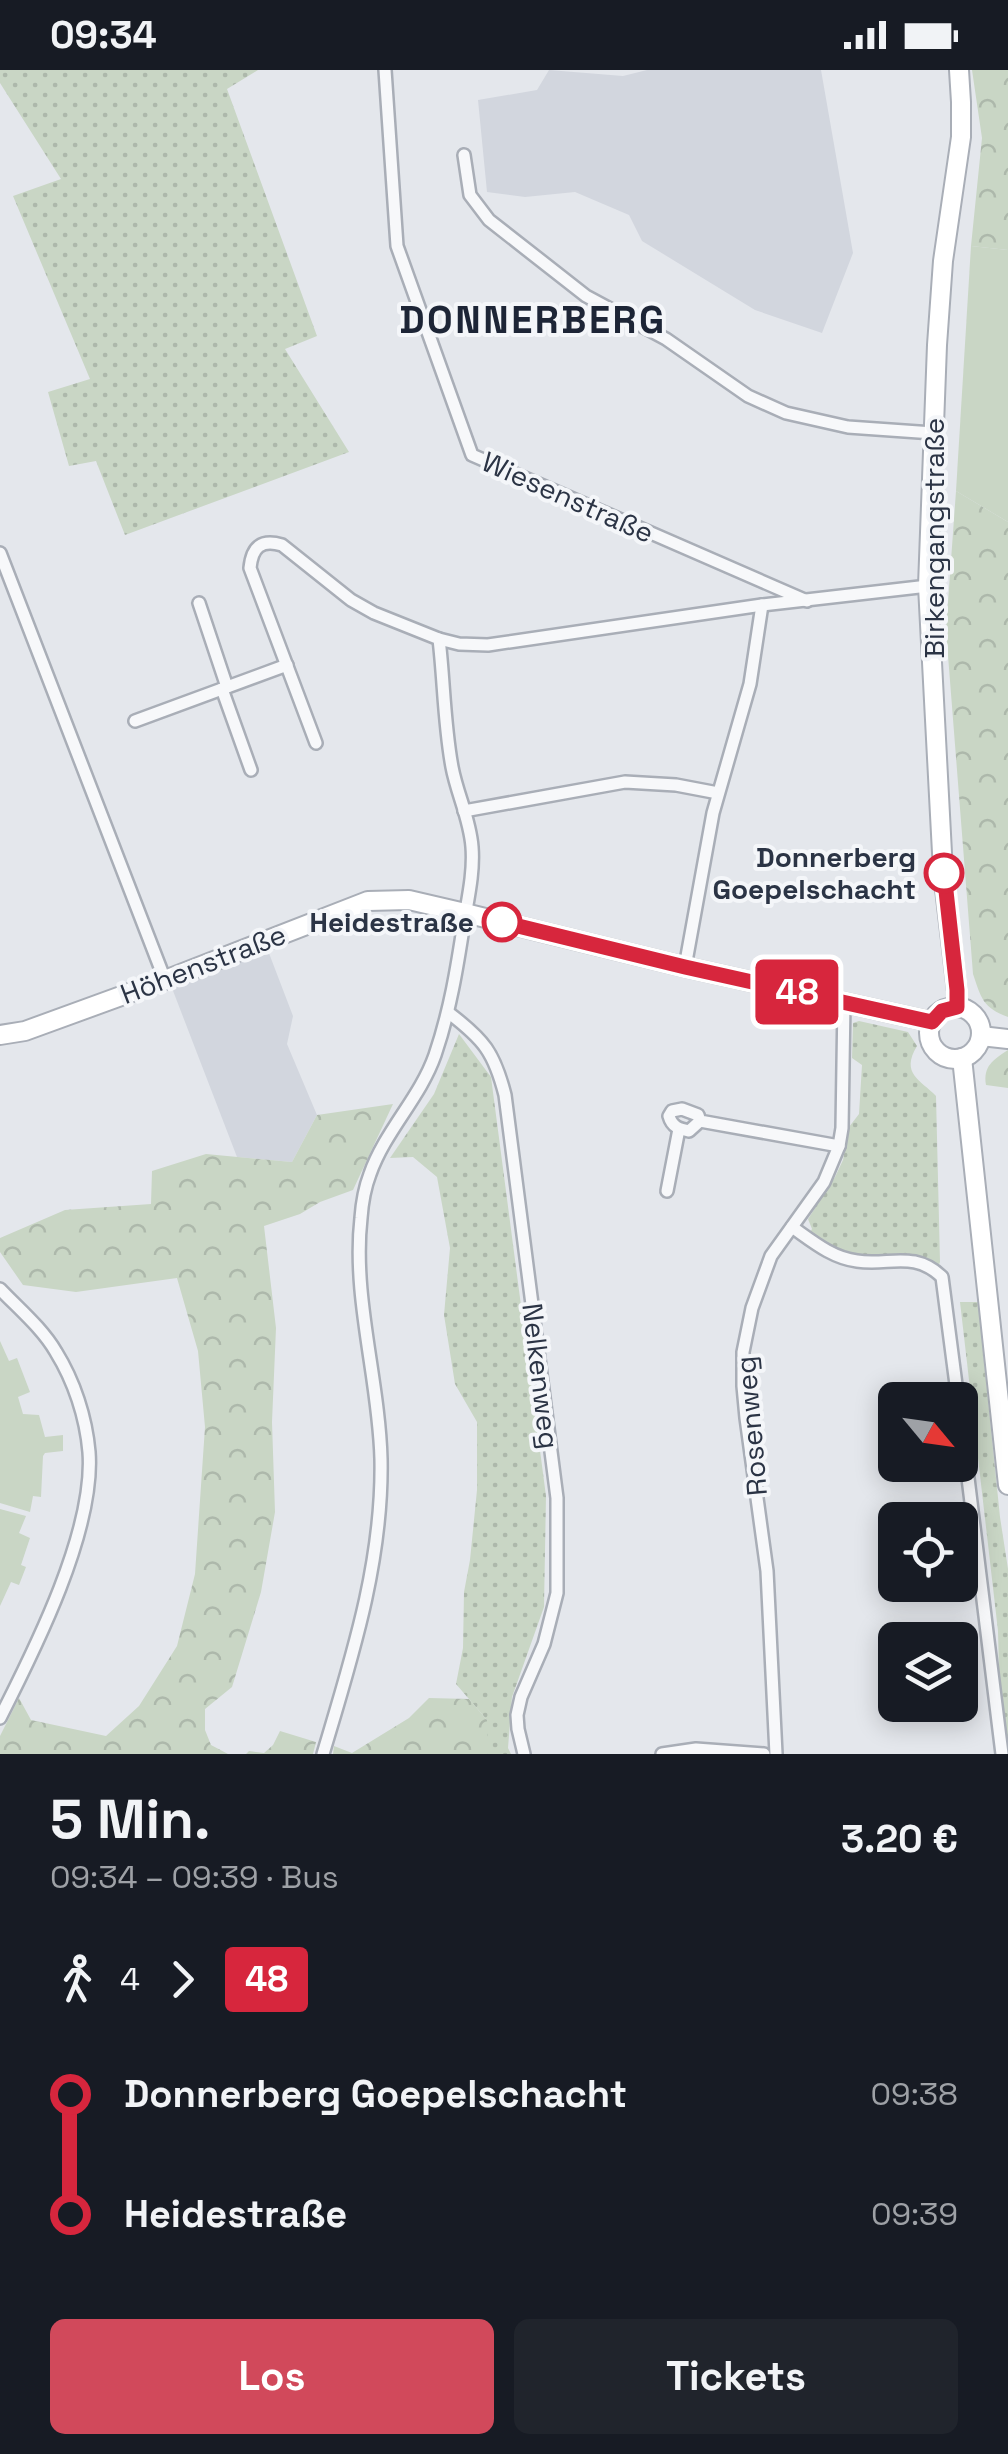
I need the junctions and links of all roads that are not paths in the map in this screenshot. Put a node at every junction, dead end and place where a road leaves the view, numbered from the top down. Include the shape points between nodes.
1 (385, 70) edge
2 (958, 70) edge
3 (464, 156) dead end
4 (933, 432) junction
5 (0, 553) edge
6 (928, 586) junction
7 (807, 601) junction
8 (199, 603) dead end
9 (762, 605) junction
10 (438, 639) junction
11 (287, 665) junction
12 (224, 688) junction
13 (135, 721) dead end
14 (316, 743) dead end
15 (251, 770) dead end
16 (718, 794) junction
17 (464, 811) junction
18 (465, 912) junction
19 (685, 967) junction
20 (165, 980) junction
21 (844, 1002) junction
22 (957, 1007) junction
23 (449, 1013) junction
24 (932, 1022) junction
25 (0, 1035) edge
26 (981, 1036) junction
27 (1008, 1039) edge
28 (962, 1058) junction
29 (700, 1121) junction
30 (679, 1129) junction
31 (839, 1146) junction
32 (667, 1192) dead end
33 (792, 1227) junction
34 (0, 1289) edge
35 (956, 1382) edge
36 (968, 1482) edge
37 (1008, 1485) edge
38 (0, 1718) edge
39 (728, 1752) edge
40 (323, 1754) edge
41 (524, 1754) edge
42 (662, 1754) edge
43 (764, 1754) edge
44 (776, 1754) edge
45 (1002, 1754) edge

1 - 7 street, Wiesenstraße via 396,246 472,455
2 - 4 street, Birkengangstraße via 960,137 943,261
3 - 4 street via 470,195 489,220 586,296 666,339 748,396 848,427
4 - 6 street, Birkengangstraße
5 - 20 street
6 - 7 street
6 - 22 street, Birkengangstraße
7 - 9 street
8 - 12 street
9 - 10 street via 488,645
9 - 16 street via 750,684
10 - 11 street via 351,600 272,542 255,548 250,568
10 - 17 street via 451,764
11 - 12 street
11 - 14 street
12 - 13 street
12 - 15 street
16 - 17 street via 625,782
16 - 19 street
17 - 18 street via 472,862
18 - 19 street, Höhenstraße
18 - 20 street, Höhenstraße via 409,900 368,900
18 - 23 street
19 - 21 street, Höhenstraße
20 - 25 street, Höhenstraße
21 - 24 street, Höhenstraße
21 - 31 street, Rosenweg
22 - 24 street
22 - 26 street via 977,1018
23 - 40 street via 424,1080 370,1173 362,1205 358,1239 379,1416 380,1500 365,1606
23 - 41 street, Nelkenweg via 480,1039 496,1063 505,1096 557,1498 557,1592 517,1714
24 - 28 street via 936,1050
26 - 27 street
26 - 28 street
28 - 37 street
29 - 30 street via 689,1131
29 - 30 street via 692,1111 677,1109 670,1116
29 - 31 street
30 - 32 street
31 - 33 street, Rosenweg via 824,1182
33 - 35 street via 840,1257 918,1261 942,1276
33 - 44 street, Rosenweg via 770,1256 743,1352 766,1571
34 - 38 street via 54,1349 71,1382 89,1453 67,1564
36 - 45 street
39 - 42 street
39 - 43 street

